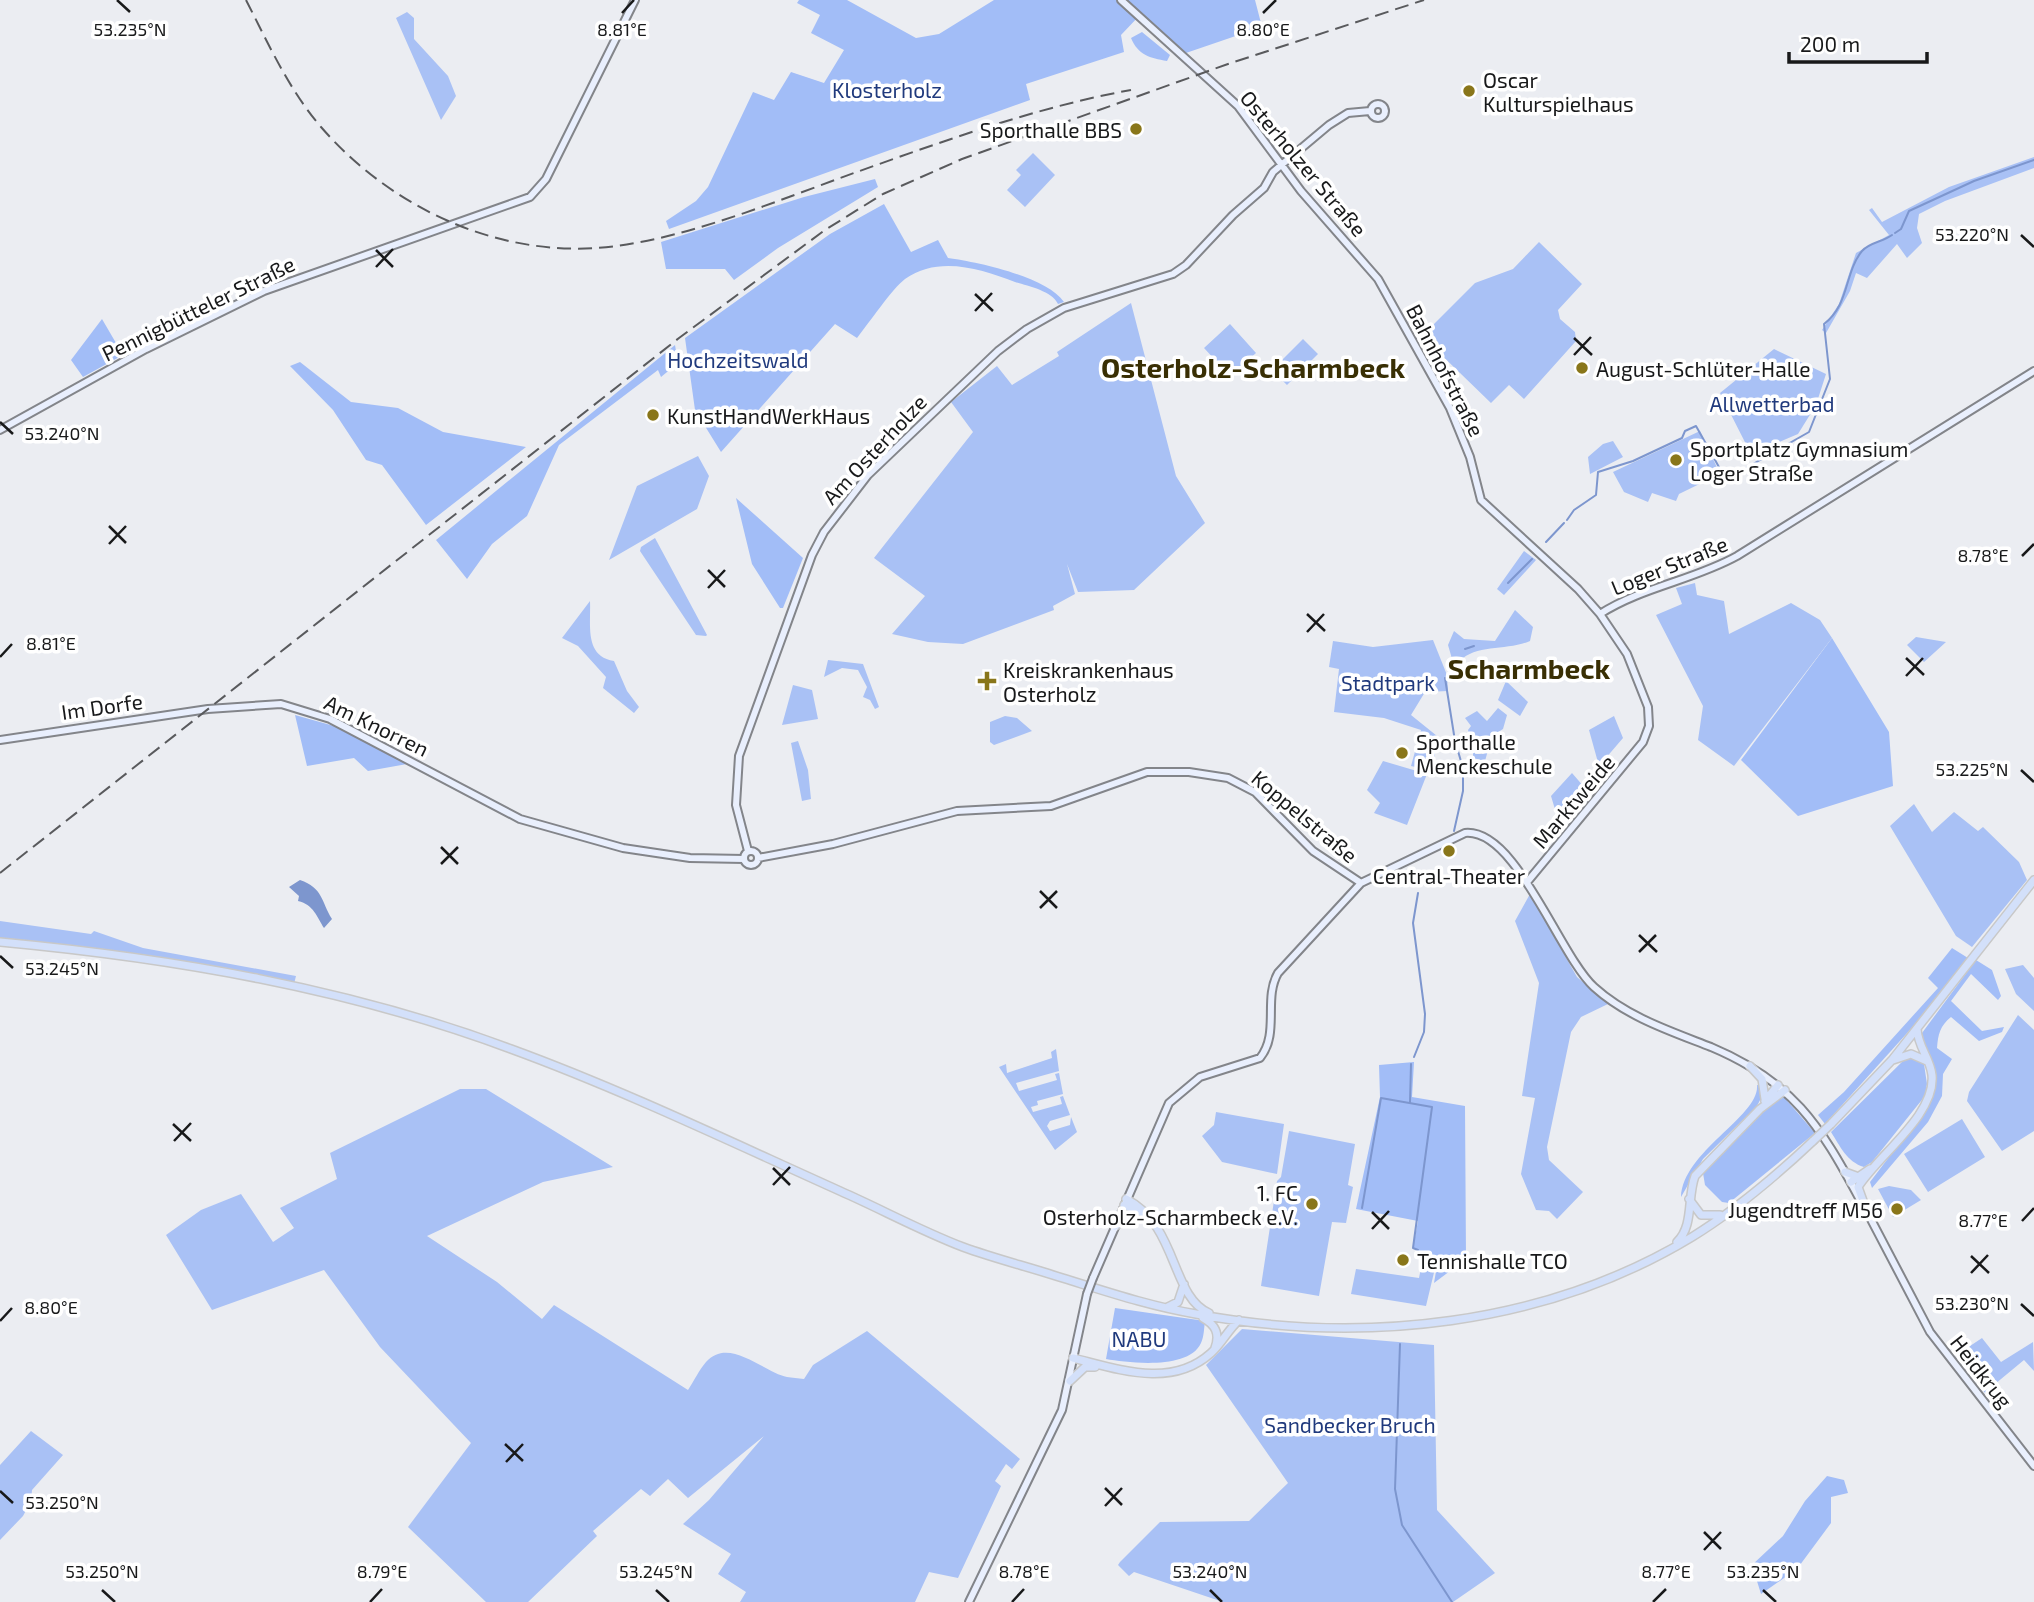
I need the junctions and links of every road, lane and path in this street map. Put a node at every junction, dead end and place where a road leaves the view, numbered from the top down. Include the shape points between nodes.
1 (635, 0) edge
2 (1121, 0) edge
3 (1370, 111) dead end
4 (1281, 165) junction
5 (1366, 264) joint
6 (2034, 371) edge
7 (0, 430) edge
8 (1600, 614) junction
9 (208, 709) joint
10 (0, 740) edge
11 (1643, 742) joint
12 (748, 851) junction
13 (758, 858) junction
14 (744, 859) junction
15 (2034, 880) edge
16 (1528, 881) junction
17 (1361, 883) junction
18 (0, 942) edge
19 (1917, 1029) junction
20 (1892, 1060) junction
21 (1929, 1064) junction
22 (1750, 1066) junction
23 (1781, 1088) junction
24 (1765, 1099) junction
25 (1760, 1109) junction
26 (1845, 1172) joint
27 (1856, 1180) junction
28 (1689, 1198) junction
29 (1125, 1202) junction
30 (1137, 1211) junction
31 (1867, 1212) joint
32 (1149, 1214) junction
33 (1724, 1214) junction
34 (1115, 1226) junction
35 (1668, 1249) junction
36 (1185, 1284) junction
37 (1166, 1308) junction
38 (1196, 1315) junction
39 (1219, 1318) junction
40 (1239, 1320) junction
41 (1215, 1349) junction
42 (1073, 1361) junction
43 (1085, 1367) junction
44 (1097, 1367) junction
45 (1070, 1381) junction
46 (2034, 1466) edge
47 (969, 1602) edge

1 - 7 street, Pennigbütteler Straße via 537,192 264,291 146,349
2 - 4 street, Osterholzer Straße via 1238,106
3 - 4 street via 1343,115
4 - 5 street, Osterholzer Straße
4 - 12 street, Am Osterholze via 1264,188 1173,274 1089,299 1027,328 897,445 837,514 812,555 739,756 736,805
5 - 8 street, Bahnhofstraße via 1450,408 1470,457 1480,500
6 - 8 street, Loger Straße via 1717,567
8 - 11 street, Bahnhofstraße via 1627,654 1644,692 1650,718
9 - 10 street, Im Dorfe
9 - 14 street, Am Knorren via 264,703 312,712 520,820 624,848 690,858
11 - 16 street, Marktweide
12 - 13 street
12 - 14 street
13 - 14 street, Koppelstraße via 752,865
13 - 17 street, Koppelstraße via 968,809 1051,806 1147,772 1204,773 1228,778 1255,792 1313,851
15 - 19 main road
16 - 17 street via 1498,848 1465,834
16 - 22 street via 1575,966 1599,992 1634,1015
17 - 29 street via 1278,973 1272,988 1269,1042 1260,1058 1200,1077 1169,1103
18 - 37 main road via 289,986 381,1007 471,1035 596,1083 963,1247
19 - 20 main road
19 - 21 main road
20 - 21 main road via 1911,1054
20 - 33 main road, bridge via 1813,1141
21 - 27 main road via 1932,1088 1924,1108 1874,1168
22 - 23 street
22 - 24 main road via 1762,1079
23 - 24 main road
23 - 25 main road
23 - 26 street via 1820,1129
24 - 25 main road
25 - 28 main road via 1695,1176
26 - 27 main road
27 - 31 main road
28 - 33 main road via 1701,1215
28 - 35 main road via 1686,1230
29 - 30 main road
29 - 32 main road
29 - 34 street
30 - 32 main road
30 - 34 main road
31 - 46 street, Heidkrug via 1930,1332
32 - 36 main road
33 - 35 main road
34 - 42 street, bridge via 1087,1294
35 - 40 main road via 1586,1288 1506,1311 1427,1324 1363,1328
36 - 37 main road via 1178,1302
36 - 39 main road via 1195,1305
37 - 38 main road
38 - 39 main road
38 - 41 main road via 1215,1328
39 - 40 main road
40 - 41 main road
41 - 44 main road via 1190,1365 1166,1372 1141,1374
42 - 43 main road
42 - 44 main road
42 - 45 street
43 - 44 main road
43 - 45 main road
45 - 47 street via 1055,1426

